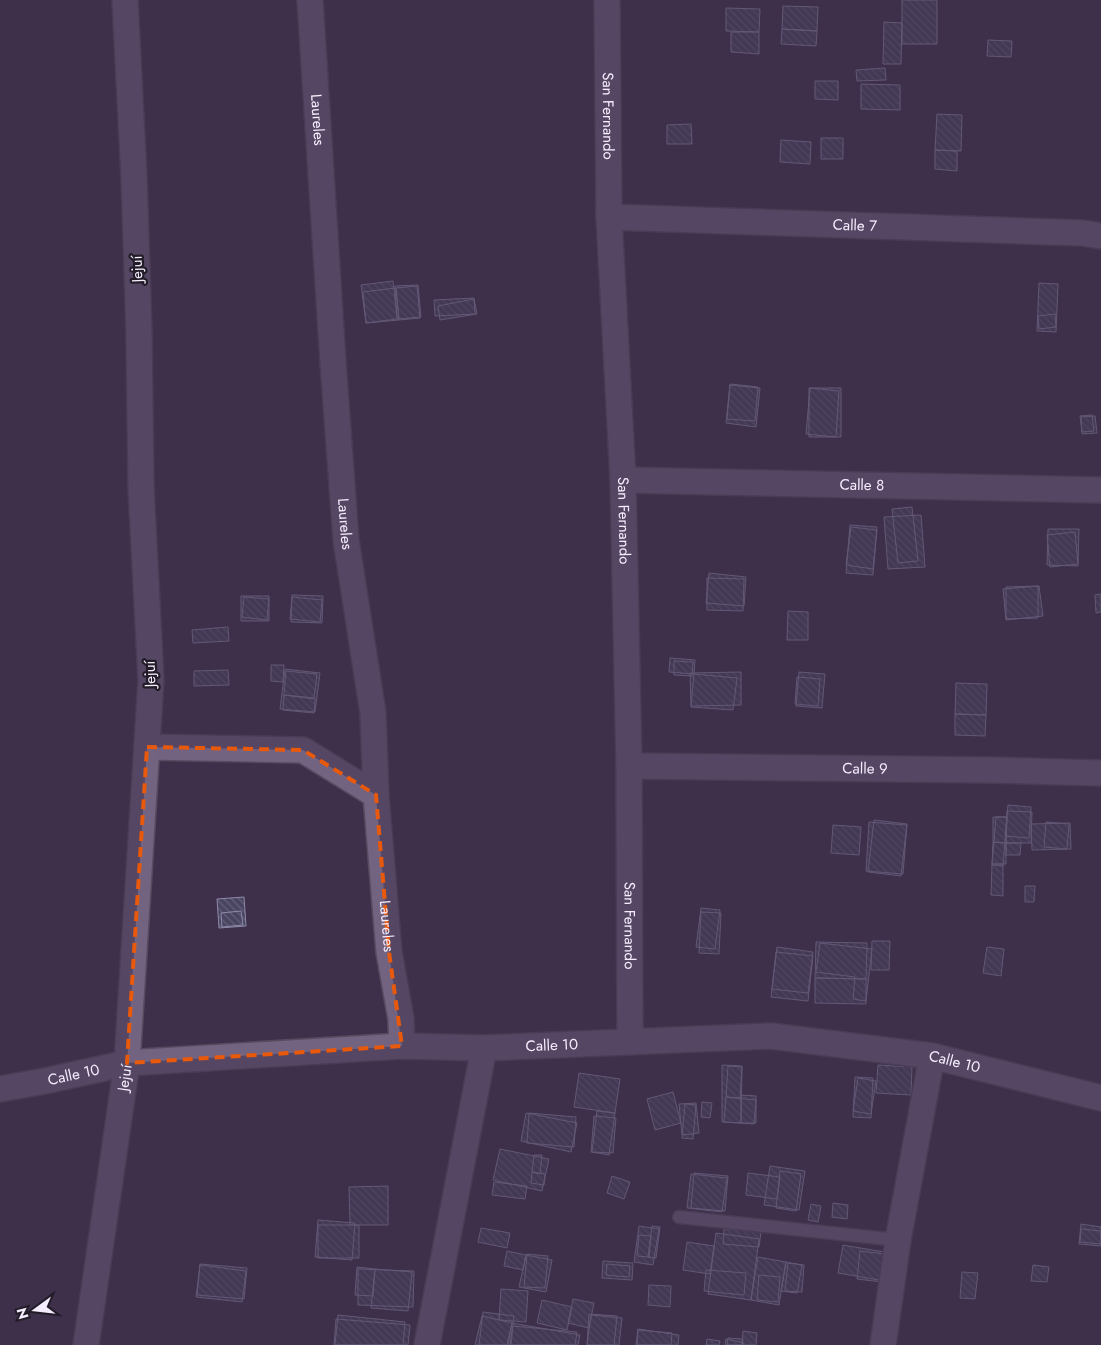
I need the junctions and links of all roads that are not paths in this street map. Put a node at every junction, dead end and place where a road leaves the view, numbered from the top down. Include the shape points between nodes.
1 (125, 0) edge
2 (310, 0) edge
3 (607, 0) edge
4 (609, 216) junction
5 (1101, 236) edge
6 (623, 480) junction
7 (1101, 490) edge
8 (147, 747) junction
9 (629, 766) junction
10 (1101, 774) edge
11 (376, 795) junction
12 (630, 1042) junction
13 (402, 1046) junction
14 (484, 1048) junction
15 (932, 1056) junction
16 (127, 1063) junction
17 (0, 1089) edge
18 (1101, 1098) edge
19 (679, 1217) dead end
20 (898, 1240) junction
21 (86, 1345) edge
22 (427, 1345) edge
23 (883, 1345) edge

1 - 8 street, Jejuí via 134,177 141,488 151,680
2 - 11 street, Laureles via 346,540 373,713
3 - 4 street, San Fernando
4 - 5 street, Calle 7
4 - 6 street, San Fernando
6 - 7 street, Calle 8
6 - 9 street, San Fernando
8 - 11 street via 303,750
8 - 16 street, Jejuí
9 - 10 street, Calle 9
9 - 12 street, San Fernando
11 - 13 street, Laureles via 389,952 401,1019
12 - 14 street, Calle 10
12 - 15 street, Calle 10 via 772,1036
13 - 14 street, Calle 10
13 - 16 street, Calle 10
14 - 22 street
15 - 18 street, Calle 10
15 - 20 street
16 - 17 street, Calle 10
16 - 21 street, Jejuí
19 - 20 lane
20 - 23 street

